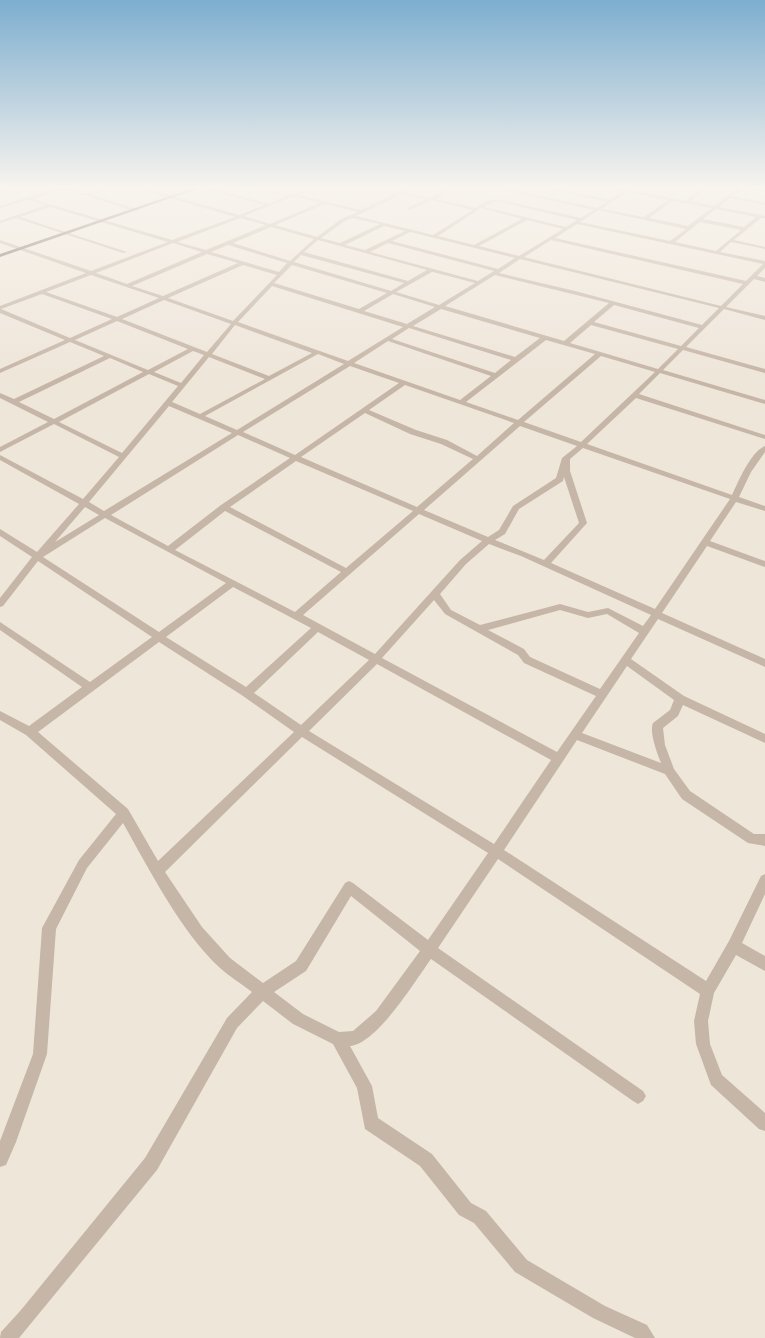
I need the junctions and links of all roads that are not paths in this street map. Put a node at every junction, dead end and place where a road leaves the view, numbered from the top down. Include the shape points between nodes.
1 (21, 249) edge
2 (23, 249) edge
3 (117, 249) edge
4 (151, 249) edge
5 (198, 249) edge
6 (213, 249) edge
7 (248, 249) edge
8 (304, 249) edge
9 (357, 249) edge
10 (371, 249) edge
11 (417, 249) edge
12 (490, 249) edge
13 (530, 249) edge
14 (599, 249) edge
15 (700, 249) edge
16 (721, 249) edge
17 (125, 252) dead end
18 (207, 252) junction
19 (366, 252) junction
20 (300, 253) junction
21 (716, 253) junction
22 (0, 256) edge
23 (519, 256) junction
24 (243, 263) junction
25 (291, 263) junction
26 (765, 264) edge
27 (431, 270) junction
28 (495, 271) junction
29 (92, 272) junction
30 (280, 274) junction
31 (753, 277) junction
32 (765, 280) edge
33 (478, 282) junction
34 (408, 283) junction
35 (271, 284) junction
36 (747, 284) junction
37 (129, 285) junction
38 (42, 292) junction
39 (391, 293) junction
40 (165, 298) junction
41 (613, 303) junction
42 (439, 306) junction
43 (723, 307) junction
44 (0, 308) edge
45 (0, 311) edge
46 (360, 311) junction
47 (765, 318) edge
48 (117, 319) junction
49 (235, 322) junction
50 (591, 323) junction
51 (407, 326) junction
52 (703, 327) junction
53 (545, 337) junction
54 (387, 339) junction
55 (70, 340) junction
56 (566, 343) junction
57 (194, 348) junction
58 (682, 348) junction
59 (318, 352) junction
60 (600, 353) junction
61 (209, 354) junction
62 (109, 356) junction
63 (517, 360) junction
64 (349, 362) junction
65 (0, 371) edge
66 (659, 371) junction
67 (765, 371) edge
68 (148, 372) junction
69 (497, 376) junction
70 (270, 378) junction
71 (405, 382) junction
72 (183, 386) junction
73 (0, 395) edge
74 (635, 395) junction
75 (13, 402) junction
76 (462, 402) junction
77 (765, 402) edge
78 (168, 403) junction
79 (364, 410) junction
80 (200, 416) junction
81 (52, 422) junction
82 (520, 422) junction
83 (236, 433) junction
84 (765, 437) edge
85 (582, 445) junction
86 (765, 448) edge
87 (0, 450) edge
88 (123, 456) junction
89 (0, 457) edge
90 (295, 458) junction
91 (566, 458) junction
92 (478, 459) junction
93 (735, 498) junction
94 (84, 503) junction
95 (224, 507) junction
96 (765, 509) edge
97 (418, 510) junction
98 (104, 514) junction
99 (0, 532) edge
100 (488, 540) junction
101 (705, 542) junction
102 (169, 550) junction
103 (38, 556) junction
104 (546, 564) junction
105 (765, 564) edge
106 (348, 572) junction
107 (232, 583) junction
108 (0, 591) edge
109 (10, 591) junction
110 (434, 593) junction
111 (0, 604) edge
112 (656, 615) junction
113 (296, 616) junction
114 (0, 625) edge
115 (317, 628) junction
116 (479, 629) junction
117 (645, 632) junction
118 (159, 637) junction
119 (376, 659) junction
120 (625, 660) junction
121 (765, 663) edge
122 (89, 687) junction
123 (247, 693) junction
124 (602, 694) junction
125 (680, 699) junction
126 (0, 715) edge
127 (301, 731) junction
128 (30, 732) junction
129 (576, 734) junction
130 (765, 739) edge
131 (559, 759) junction
132 (669, 771) junction
133 (124, 813) junction
134 (765, 840) edge
135 (497, 852) junction
136 (157, 870) junction
137 (765, 880) edge
138 (734, 946) junction
139 (430, 950) junction
140 (765, 964) edge
141 (708, 991) junction
142 (262, 992) junction
143 (338, 1040) junction
144 (638, 1096) dead end
145 (765, 1123) edge
146 (0, 1159) edge
147 (6, 1338) edge
148 (646, 1338) edge

1 - 22 main road
2 - 29 street
3 - 17 street
4 - 29 street
5 - 18 street
6 - 18 street
7 - 25 street
8 - 20 street
9 - 19 street
10 - 19 street
11 - 28 street
12 - 23 street
13 - 23 street
14 - 36 street
15 - 21 street
16 - 21 street
18 - 24 street
18 - 37 street
19 - 27 street
20 - 25 street
20 - 34 street
21 - 26 street
23 - 28 street
23 - 43 street
24 - 30 street
24 - 40 street
25 - 30 street
25 - 39 street
26 - 31 street
27 - 33 street
27 - 34 street
28 - 33 street
28 - 41 street
29 - 37 street
29 - 38 street
30 - 35 street
31 - 32 street
31 - 36 street
33 - 42 street
34 - 39 street
35 - 46 street
35 - 49 street
36 - 43 street
37 - 40 street
38 - 44 street
38 - 48 street
39 - 42 street
39 - 46 street
40 - 48 street
40 - 49 street
41 - 50 street
41 - 52 street
42 - 51 street
42 - 53 street
43 - 47 street
43 - 52 street
45 - 55 street
46 - 51 street
48 - 55 street
48 - 57 street
49 - 59 street
49 - 61 street
50 - 56 street
50 - 58 street
51 - 54 street
51 - 63 street
52 - 58 street
53 - 56 street
53 - 63 street
54 - 64 street
54 - 69 street
55 - 62 street
55 - 65 street
56 - 60 street
57 - 61 street
57 - 68 street
58 - 66 street
58 - 67 street
59 - 64 street
59 - 70 street
60 - 66 street
60 - 82 street
61 - 70 street
61 - 72 street
62 - 68 street
62 - 75 street
63 - 69 street
64 - 71 street
64 - 83 street
66 - 74 street
66 - 77 street
68 - 72 street
68 - 81 street
69 - 76 street
70 - 80 street
71 - 76 street
71 - 79 street
72 - 78 street
73 - 75 street
74 - 84 street
74 - 85 street
75 - 81 street
76 - 82 street
78 - 80 street
78 - 88 street
79 - 90 street
79 - 92 street via 413,432 444,442
80 - 83 street
81 - 87 street
81 - 88 street
82 - 85 street
82 - 92 street
83 - 90 street
83 - 98 street
85 - 91 street
85 - 93 street
86 - 93 street via 745,474
88 - 94 street
89 - 94 street
90 - 95 street
90 - 97 street
91 - 100 street via 560,479 522,503 502,532
91 - 104 street via 566,471 583,523
92 - 97 street
93 - 96 street
93 - 101 street
94 - 98 street
94 - 103 street
95 - 102 street
95 - 106 street
97 - 100 street
97 - 106 street
98 - 102 street
98 - 103 street
99 - 103 street
100 - 104 street
100 - 110 street
101 - 105 street
101 - 112 street
102 - 107 street
103 - 109 street
103 - 118 street
104 - 112 street
106 - 113 street
107 - 113 street
107 - 118 street
108 - 109 street
109 - 111 street
110 - 116 street via 448,612
110 - 119 street
112 - 117 street
112 - 121 street
113 - 115 street
114 - 122 street
115 - 119 street
115 - 123 street
116 - 117 street via 560,607 588,615 608,611
116 - 124 street via 521,652 527,660
117 - 120 street
118 - 122 street
118 - 123 street
119 - 127 street
119 - 131 street
120 - 124 street
120 - 125 street
122 - 128 street
123 - 127 street
124 - 129 street
125 - 130 street
125 - 132 street via 674,713 657,726
126 - 128 street
127 - 135 street
127 - 136 street
128 - 133 street
129 - 131 street
129 - 132 street
131 - 135 street
132 - 134 street via 686,795 752,839
133 - 136 street
133 - 146 street via 83,864 49,928 40,1054
135 - 139 street
135 - 141 street
136 - 142 street via 197,932 225,963
137 - 138 street
138 - 140 street
138 - 141 street
139 - 142 street via 349,887 301,966
139 - 143 street via 373,1024 356,1038
139 - 144 street
141 - 145 street via 701,1021 703,1044 716,1080
142 - 143 street via 298,1019
142 - 147 street via 232,1023 151,1164 27,1316
143 - 148 street via 364,1086 371,1123 426,1160 465,1209 480,1217 521,1266 599,1312 641,1331

